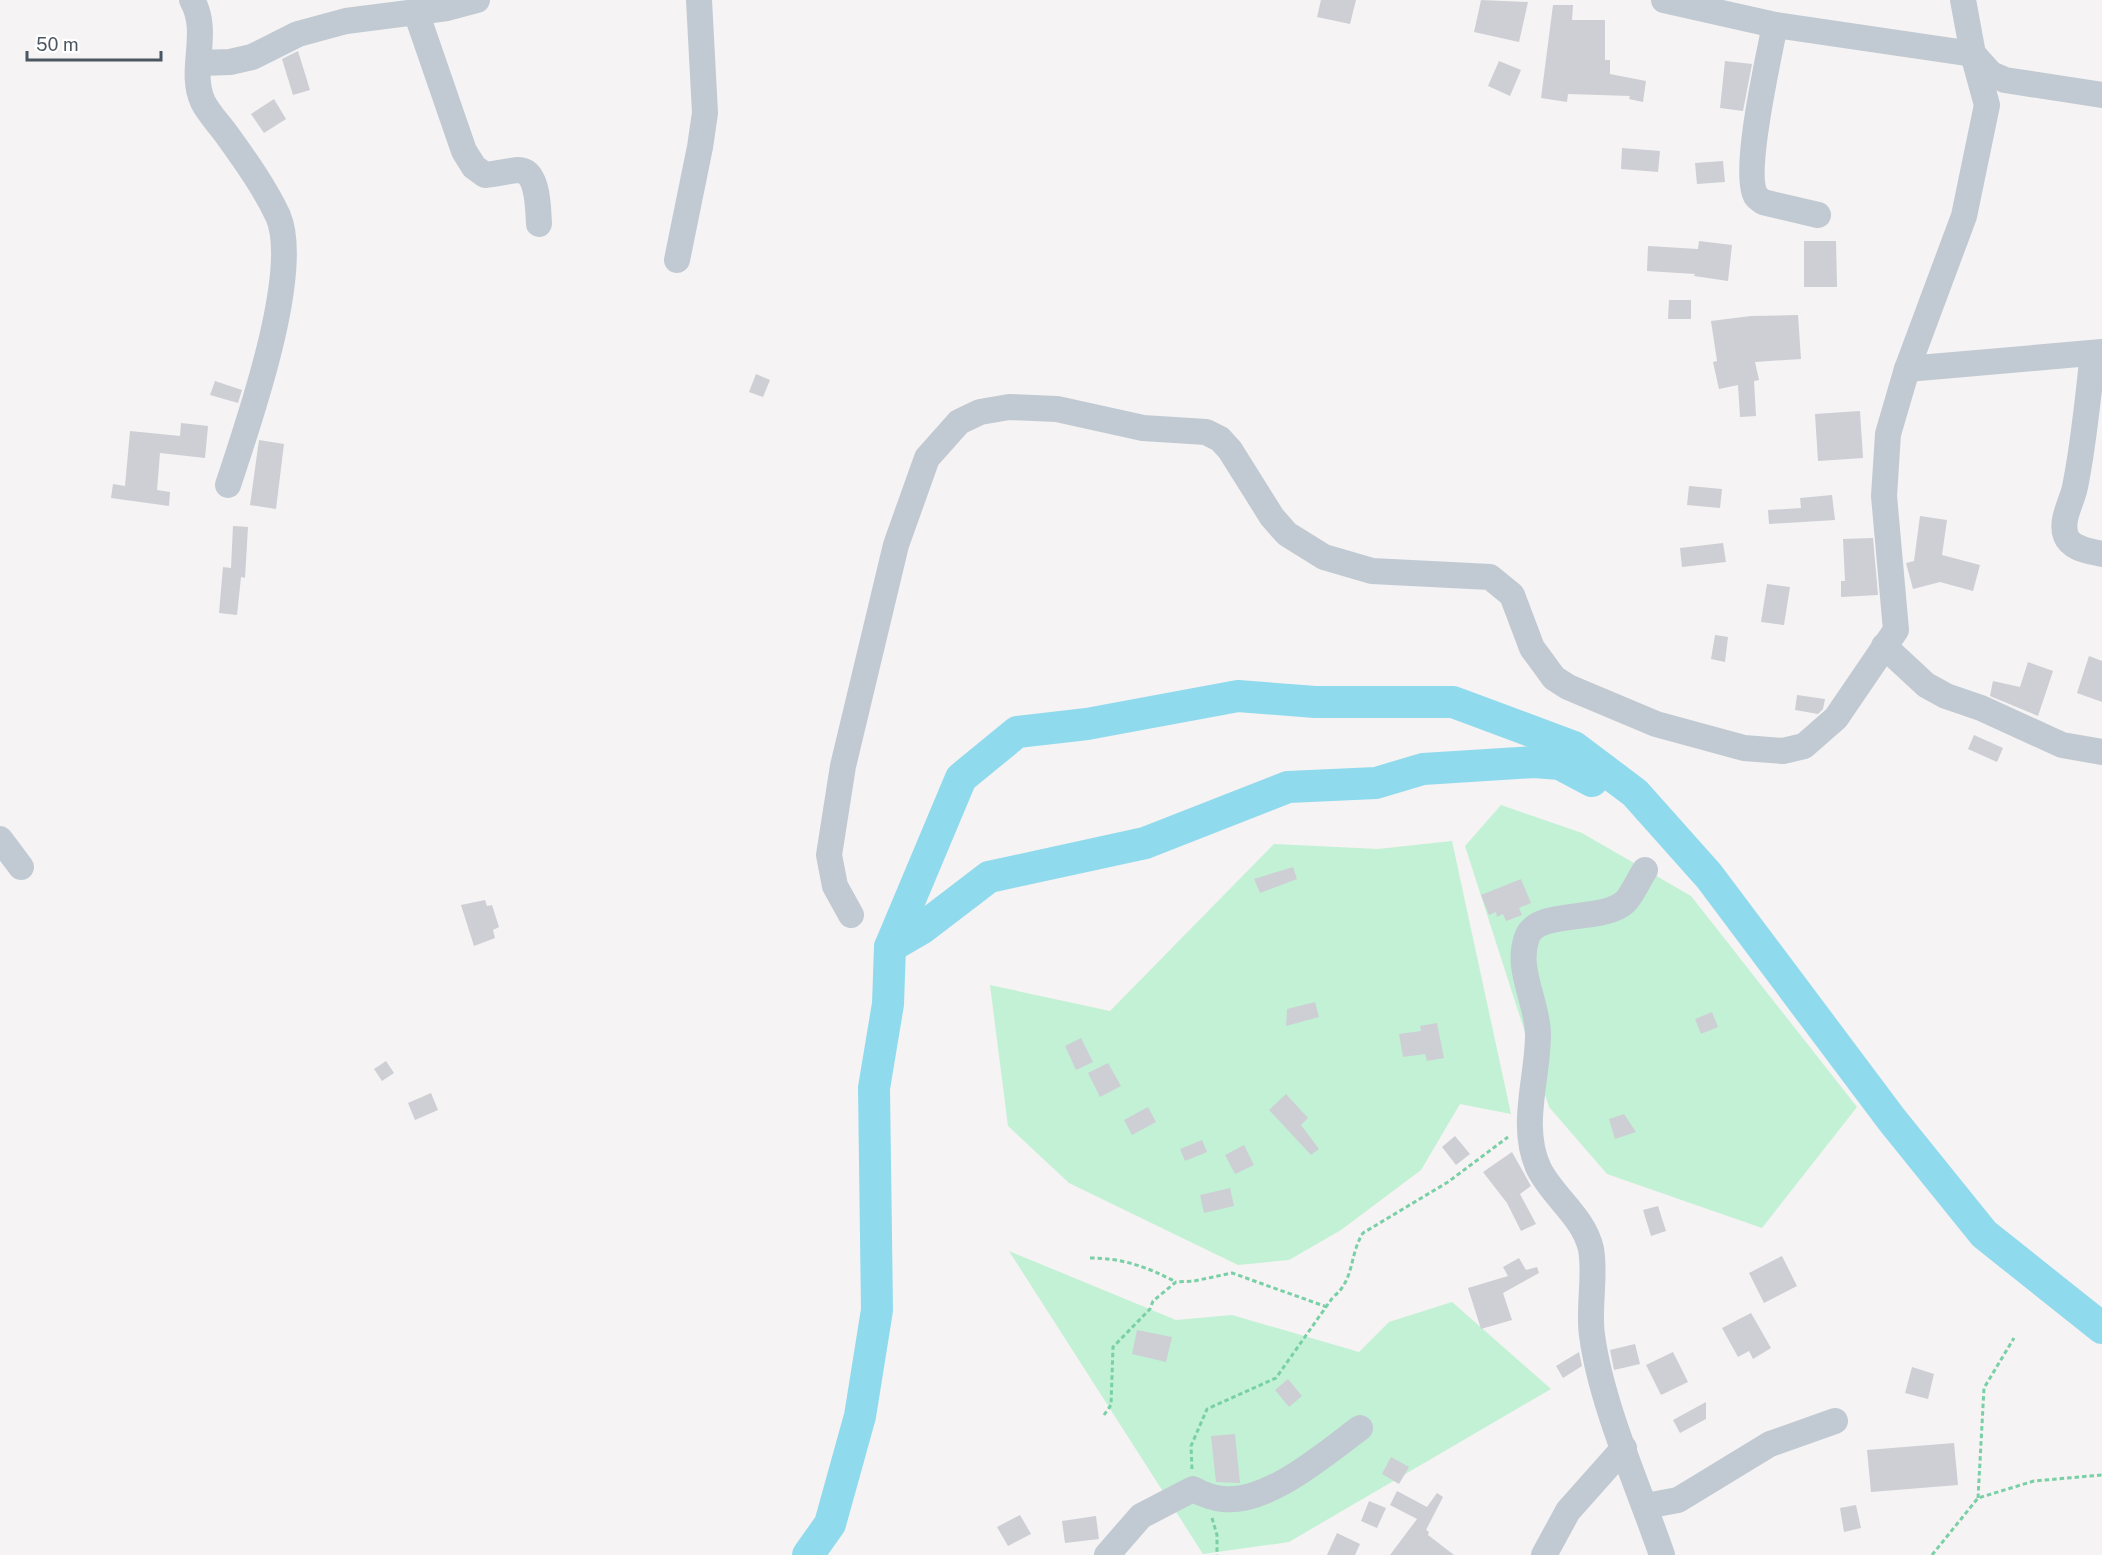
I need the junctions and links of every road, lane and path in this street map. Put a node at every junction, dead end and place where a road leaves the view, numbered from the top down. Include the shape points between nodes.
1 (192, 0) edge
2 (477, 0) edge
3 (699, 0) edge
4 (1664, 0) edge
5 (1963, 0) edge
6 (416, 12) junction
7 (1775, 25) junction
8 (1973, 54) junction
9 (200, 63) junction
10 (2102, 95) edge
11 (1818, 215) dead end
12 (539, 224) dead end
13 (676, 260) dead end
14 (2098, 352) edge
15 (1907, 369) junction
16 (228, 485) dead end
17 (2102, 554) edge
18 (1884, 646) junction
19 (2102, 752) edge
20 (0, 839) edge
21 (21, 867) dead end
22 (1645, 870) dead end
23 (850, 915) dead end
24 (1531, 1121) junction
25 (1090, 1258) dead end
26 (1176, 1282) junction
27 (1326, 1307) junction
28 (2014, 1338) dead end
29 (1104, 1415) dead end
30 (1834, 1421) dead end
31 (1360, 1428) dead end
32 (1624, 1448) junction
33 (2102, 1475) edge
34 (1200, 1492) junction
35 (1978, 1498) junction
36 (1646, 1506) junction
37 (1107, 1555) edge
38 (1217, 1555) edge
39 (1544, 1555) edge
40 (1662, 1555) edge
41 (1932, 1555) edge

1 - 9 street via 201,29
2 - 6 street
3 - 13 street via 705,113
4 - 7 street
5 - 8 street
6 - 9 street via 346,21 298,34 252,57
6 - 12 street via 464,151 474,167 485,175 526,172 534,187
7 - 8 street
7 - 11 street via 1756,130 1752,175 1756,196 1763,202
8 - 10 street via 1991,74 2005,80
8 - 15 street via 1987,105 1965,216
9 - 16 street via 203,102 240,153 278,217 283,242 275,322 260,388
14 - 15 street
14 - 17 street via 2075,489 2064,520 2070,543
15 - 18 street via 1888,434 1885,469 1896,630
18 - 19 street via 1926,685 1946,696 2062,745
18 - 23 street via 1836,718 1804,746 1783,751 1744,748 1656,724 1554,678 1532,648 1512,595 1490,577 1372,572 1303,546 1272,516 1230,450 1206,432 1143,428 1057,409 1009,407 980,412 959,422 927,458 896,545 843,766 829,855 835,886
20 - 21 street
22 - 24 street via 1626,901 1607,912 1552,920 1536,926 1528,935 1524,955 1538,1033
24 - 27 path via 1448,1182 1363,1233 1356,1244 1350,1278
24 - 32 street via 1533,1153 1539,1170 1578,1222 1591,1249 1592,1336
25 - 26 path via 1137,1264
26 - 27 path via 1232,1273
26 - 29 path via 1153,1301 1113,1347 1111,1405
27 - 34 path via 1276,1378 1207,1409 1191,1446
28 - 35 path via 1984,1388
30 - 36 street via 1770,1444 1678,1500
31 - 34 street via 1308,1466 1249,1496 1224,1500
32 - 36 street
32 - 39 street via 1568,1511
33 - 35 path via 2034,1481
34 - 37 street via 1141,1516
34 - 38 path via 1217,1535
35 - 41 path
36 - 40 street

